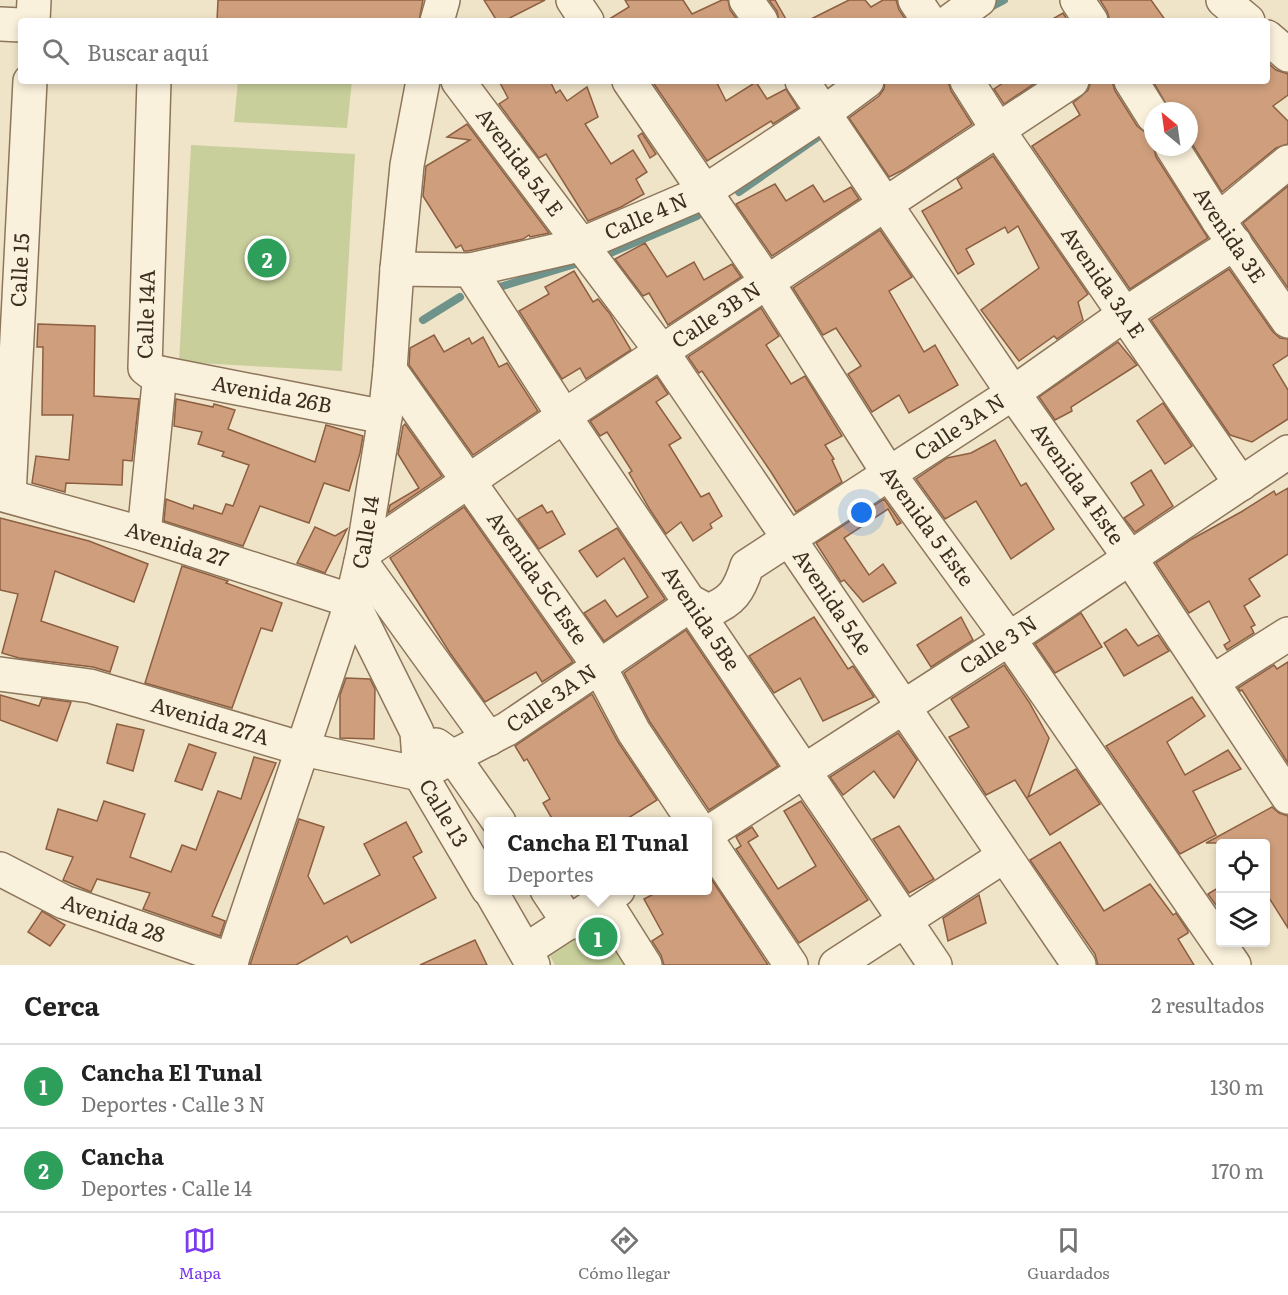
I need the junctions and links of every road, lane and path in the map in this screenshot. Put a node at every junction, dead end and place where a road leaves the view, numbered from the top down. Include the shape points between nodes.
1 (34, 0) edge
2 (443, 0) edge
3 (573, 0) edge
4 (746, 0) edge
5 (915, 0) edge
6 (979, 0) edge
7 (1077, 0) edge
8 (1223, 0) edge
9 (33, 18) edge
10 (438, 18) edge
11 (585, 18) edge
12 (759, 18) edge
13 (927, 18) edge
14 (954, 18) edge
15 (1089, 18) edge
16 (1244, 18) edge
17 (0, 24) edge
18 (18, 26) edge
19 (1270, 40) edge
20 (1288, 55) edge
21 (30, 84) edge
22 (154, 84) edge
23 (422, 84) edge
24 (460, 84) edge
25 (630, 84) edge
26 (804, 84) edge
27 (863, 84) edge
28 (969, 84) edge
29 (1067, 84) edge
30 (1133, 84) edge
31 (1144, 102) edge
32 (824, 113) junction
33 (998, 130) junction
34 (1178, 156) edge
35 (1288, 162) edge
36 (704, 192) junction
37 (886, 203) junction
38 (1227, 232) junction
39 (580, 245) junction
40 (397, 268) junction
41 (470, 270) junction
42 (767, 282) junction
43 (1125, 314) junction
44 (1288, 321) edge
45 (662, 352) junction
46 (390, 370) junction
47 (160, 373) junction
48 (1013, 393) junction
49 (564, 416) junction
50 (385, 417) junction
51 (1288, 452) edge
52 (889, 474) junction
53 (467, 481) junction
54 (1241, 484) junction
55 (4, 495) edge
56 (144, 534) junction
57 (788, 538) junction
58 (362, 557) junction
59 (1130, 558) junction
60 (352, 601) junction
61 (693, 603) junction
62 (1288, 634) edge
63 (1010, 639) junction
64 (600, 666) junction
65 (0, 674) edge
66 (1212, 682) junction
67 (903, 707) junction
68 (417, 732) junction
69 (489, 739) junction
70 (303, 749) junction
71 (454, 758) junction
72 (803, 772) junction
73 (420, 774) junction
74 (1288, 797) edge
75 (495, 817) edge
76 (691, 817) edge
77 (712, 830) edge
78 (712, 848) edge
79 (1004, 856) junction
80 (0, 869) edge
81 (484, 882) edge
82 (492, 895) edge
83 (550, 895) edge
84 (611, 895) edge
85 (905, 921) junction
86 (569, 923) junction
87 (530, 958) edge
88 (777, 960) edge
89 (231, 963) edge
90 (645, 965) edge
91 (836, 965) edge
92 (935, 965) edge
93 (1079, 965) edge
94 (1234, 965) edge

1 - 9 street
2 - 10 street
3 - 11 street
4 - 12 street
5 - 13 street
6 - 14 street
7 - 15 street
8 - 16 street
17 - 18 street
19 - 20 street
21 - 55 street, Calle 15
22 - 47 street, Calle 14A via 145,368
23 - 40 street, Calle 14 via 407,165
24 - 39 street, Avenida 5A E
25 - 36 street, Avenida 5 Este
26 - 32 street, Avenida 4 Este
27 - 32 street, Calle 4 N
28 - 33 street, Avenida 3A E
29 - 33 street, Calle 3B N
30 - 31 street
32 - 36 street, Calle 4 N
32 - 37 street, Avenida 4 Este
33 - 37 street, Calle 3B N
33 - 43 street, Avenida 3A E
34 - 38 street, Avenida 3E
35 - 38 street, Calle 3A N
36 - 39 street, Calle 4 N
36 - 42 street, Avenida 5 Este
37 - 42 street, Calle 3B N
37 - 48 street, Avenida 4 Este
38 - 43 street, Calle 3A N
38 - 44 street, Avenida 3E
39 - 41 street, Calle 4 N
39 - 45 street, Avenida 5Ae
40 - 41 street, Calle 4 N
40 - 46 street, Calle 14
41 - 49 street, Avenida 5Be
42 - 45 street, Calle 3B N
42 - 52 street, Avenida 5 Este
43 - 48 street, Calle 3A N
43 - 54 street, Avenida 3A E
45 - 49 street, Calle 3B N
45 - 57 street, Avenida 5Ae
46 - 50 street, Calle 14
46 - 53 street, Avenida 5C Este
47 - 50 street, Avenida 26B
47 - 56 street, Calle 14A
48 - 52 street, Calle 3A N
48 - 59 street, Avenida 4 Este
49 - 53 street, Calle 3B N
49 - 61 street, Avenida 5Be
50 - 58 street, Calle 14
51 - 54 street, Calle 3 N
52 - 57 street, Calle 3A N
52 - 63 street, Avenida 5 Este
53 - 58 street, Calle 3B N
53 - 64 street, Avenida 5C Este
54 - 59 street, Calle 3 N
55 - 56 street, Avenida 27
56 - 60 street, Avenida 27
57 - 61 street, Calle 3A N via 747,566 741,587 724,604 708,611
57 - 67 street, Avenida 5Ae
58 - 60 street, Calle 14
58 - 69 street
59 - 63 street, Calle 3 N
59 - 66 street, Avenida 4 Este
60 - 68 street, Calle 13
60 - 70 street, Calle 14
61 - 64 street, Calle 3A N
61 - 72 street, Avenida 5Be
62 - 66 street
63 - 67 street, Calle 3 N
63 - 94 street, Avenida 5 Este
64 - 69 street, Calle 3A N
64 - 76 street, Avenida 5C Este via 634,732
65 - 70 street, Avenida 27A via 90,686
66 - 74 street, Avenida 4 Este
67 - 72 street, Calle 3 N
67 - 79 street, Avenida 5Ae
68 - 71 street, Calle 13
68 - 73 street, Calle 13
69 - 71 street, Calle 3A N
70 - 73 street, Avenida 27A
70 - 89 street, Calle 14
71 - 73 street, Calle 3A N
71 - 75 street, Calle 13
72 - 77 street, Calle 3 N
72 - 85 street, Avenida 5Be
73 - 81 street, Calle 13
78 - 88 street
79 - 85 street
79 - 93 street, Avenida 5Ae
80 - 89 street, Avenida 28 via 64,902
82 - 87 street, Calle 13
83 - 86 street
84 - 86 street
84 - 90 street
85 - 91 street
85 - 92 street, Avenida 5Be
86 - 87 street

